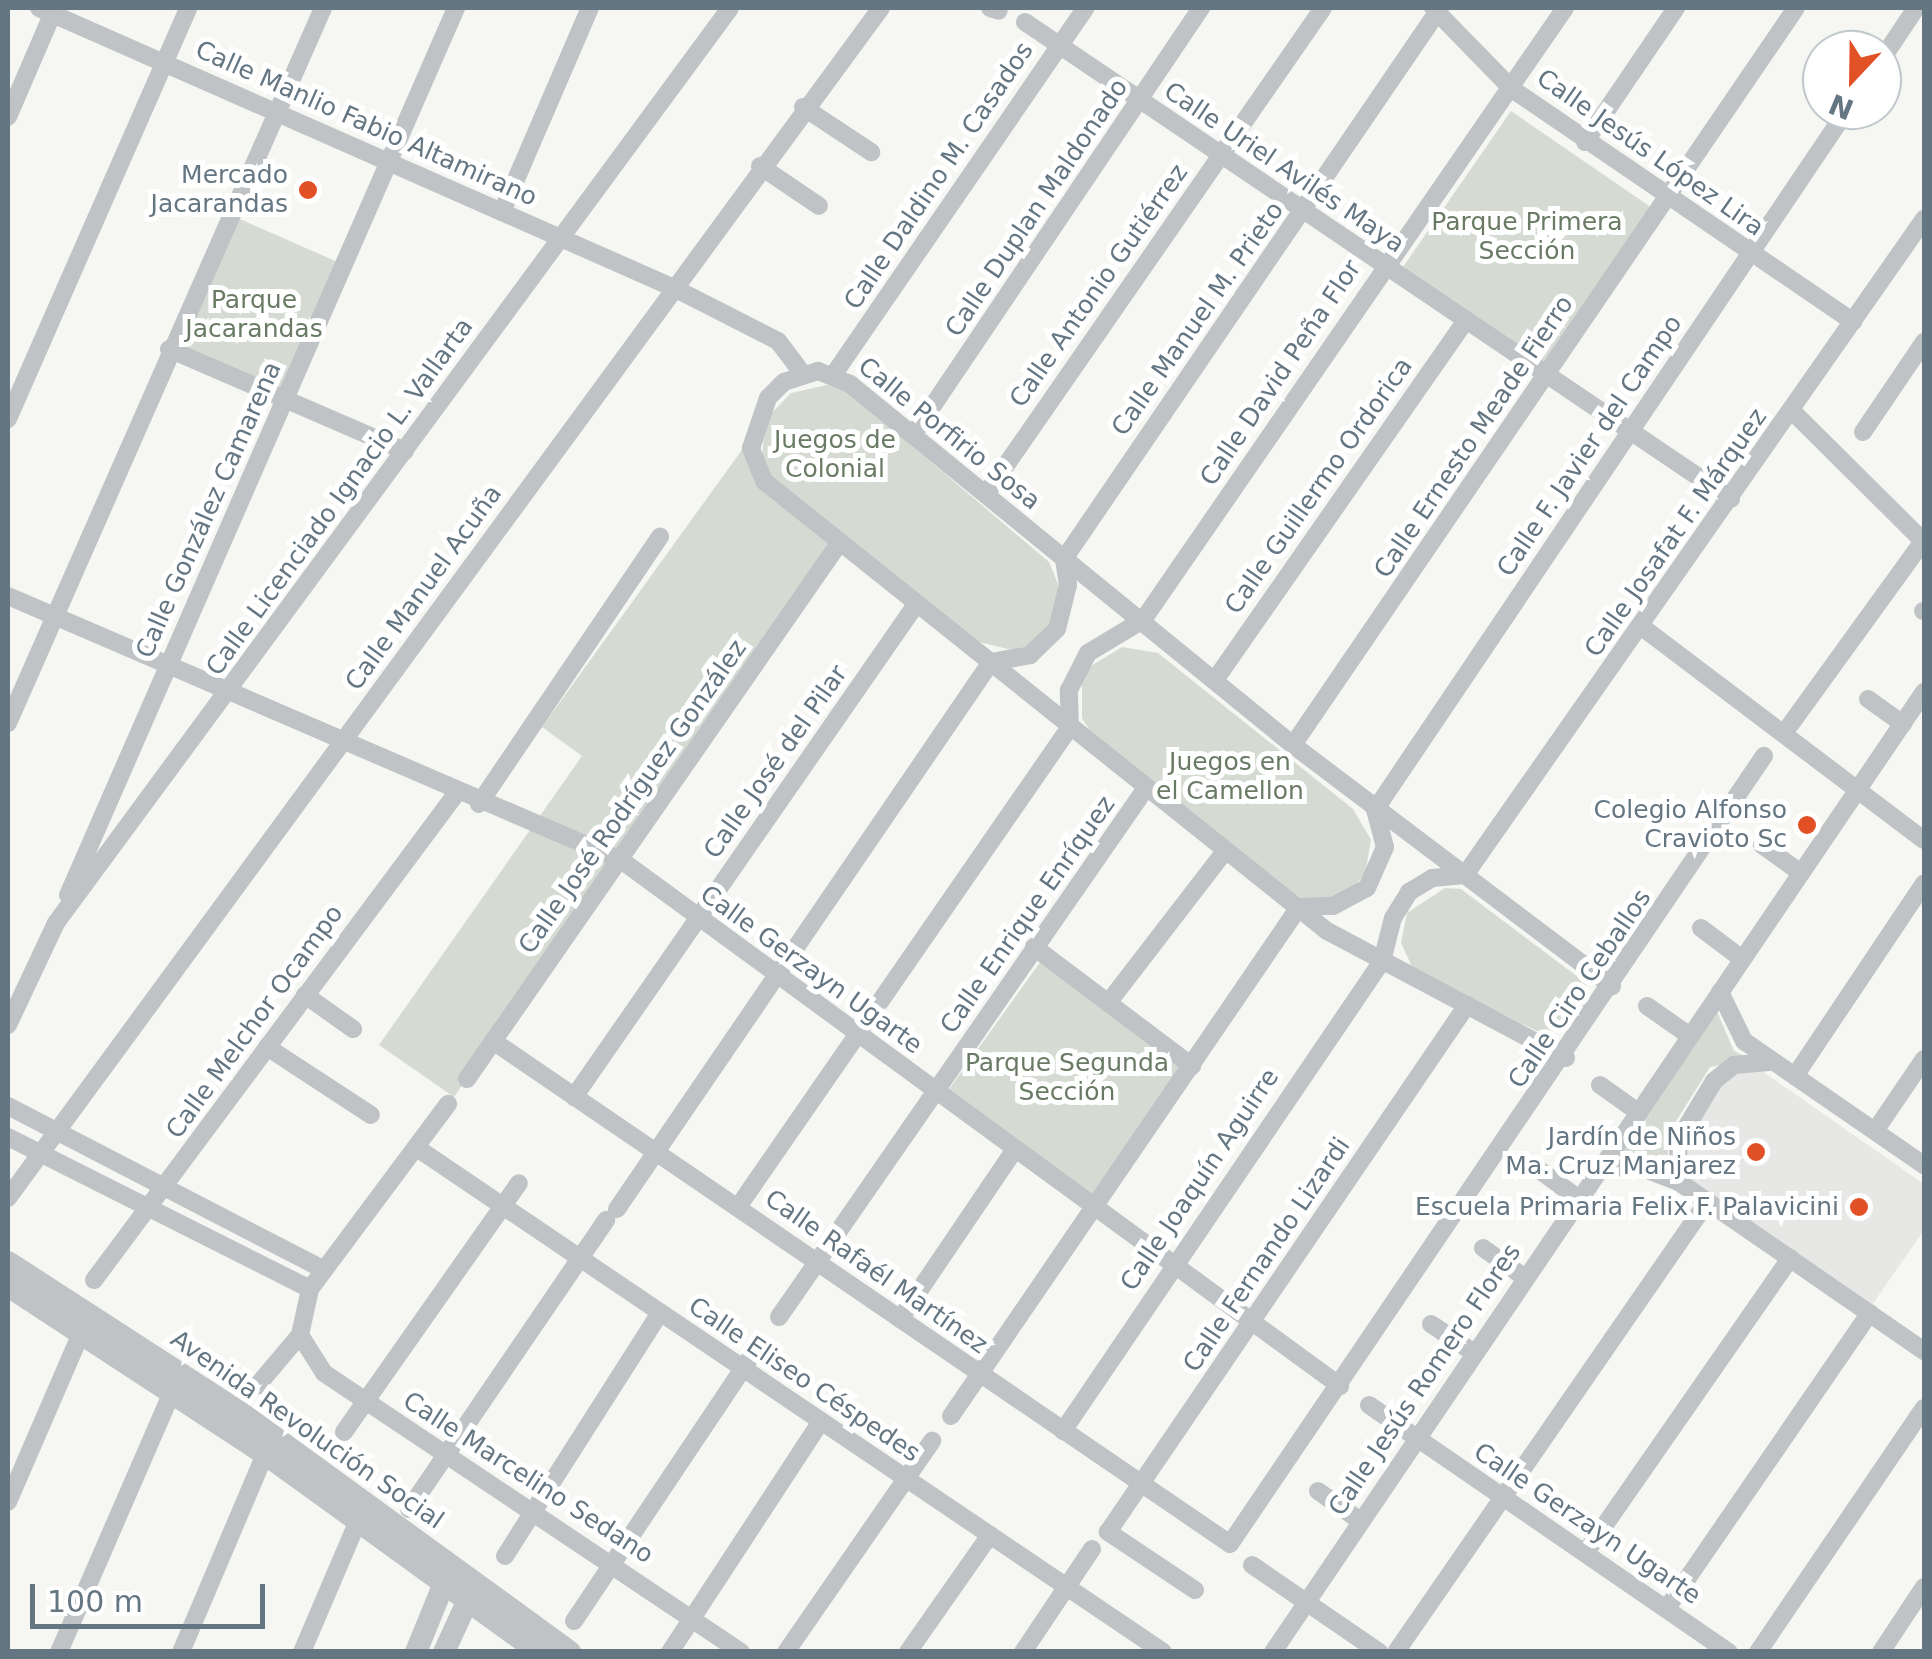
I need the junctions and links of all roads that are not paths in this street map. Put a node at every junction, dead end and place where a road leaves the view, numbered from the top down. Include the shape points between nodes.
1 (188, 8) edge
2 (323, 8) edge
3 (456, 8) edge
4 (590, 8) edge
5 (730, 8) edge
6 (881, 8) edge
7 (1086, 8) edge
8 (1201, 8) edge
9 (1322, 8) edge
10 (1565, 8) edge
11 (1676, 8) edge
12 (1796, 8) edge
13 (1916, 8) edge
14 (1437, 9) edge
15 (49, 10) edge
16 (1024, 22) dead end
17 (1901, 30) edge
18 (1060, 45) junction
19 (164, 62) junction
20 (1512, 89) junction
21 (1141, 101) junction
22 (803, 107) junction
23 (277, 110) junction
24 (8, 118) edge
25 (1835, 130) edge
26 (1585, 142) junction
27 (871, 152) dead end
28 (1221, 155) junction
29 (388, 161) junction
30 (760, 166) junction
31 (1669, 198) junction
32 (819, 206) dead end
33 (1304, 211) junction
34 (502, 212) junction
35 (1924, 218) edge
36 (560, 238) junction
37 (1751, 254) junction
38 (1385, 266) junction
39 (672, 287) junction
40 (1465, 321) junction
41 (1854, 322) junction
42 (1924, 342) edge
43 (169, 349) junction
44 (1917, 369) edge
45 (803, 374) junction
46 (834, 374) junction
47 (1545, 376) junction
48 (286, 398) junction
49 (1792, 411) junction
50 (8, 419) edge
51 (1628, 432) junction
52 (1863, 432) dead end
53 (913, 435) junction
54 (405, 451) junction
55 (986, 494) junction
56 (1731, 499) junction
57 (660, 537) dead end
58 (1923, 541) edge
59 (840, 542) junction
60 (1064, 559) junction
61 (8, 596) edge
62 (917, 603) junction
63 (56, 617) junction
64 (1143, 620) junction
65 (1642, 627) junction
66 (990, 662) junction
67 (166, 666) junction
68 (1215, 680) junction
69 (228, 692) junction
70 (1924, 692) edge
71 (1868, 699) dead end
72 (8, 723) edge
73 (1903, 724) junction
74 (1790, 725) dead end
75 (1070, 727) junction
76 (343, 742) junction
77 (1293, 745) junction
78 (1764, 756) dead end
79 (1146, 788) junction
80 (1858, 792) junction
81 (456, 794) junction
82 (480, 804) junction
83 (1376, 810) junction
84 (1924, 840) edge
85 (1762, 844) dead end
86 (1225, 850) junction
87 (621, 860) junction
88 (1801, 873) junction
89 (1464, 875) junction
90 (1924, 883) edge
91 (1299, 907) junction
92 (698, 920) junction
93 (56, 924) junction
94 (1701, 928) dead end
95 (1034, 947) junction
96 (1742, 959) junction
97 (1382, 961) junction
98 (777, 978) junction
99 (1612, 986) junction
100 (1720, 992) junction
101 (304, 995) junction
102 (1108, 1003) junction
103 (1467, 1006) junction
104 (1648, 1006) dead end
105 (8, 1025) edge
106 (353, 1029) dead end
107 (855, 1035) junction
108 (1690, 1036) junction
109 (493, 1042) junction
110 (267, 1047) junction
111 (1566, 1058) junction
112 (1924, 1059) edge
113 (1772, 1062) junction
114 (1192, 1066) junction
115 (1795, 1076) junction
116 (467, 1080) dead end
117 (1600, 1084) dead end
118 (936, 1092) junction
119 (574, 1098) junction
120 (448, 1104) dead end
121 (8, 1106) edge
122 (1638, 1112) junction
123 (371, 1116) dead end
124 (58, 1130) junction
125 (1876, 1131) junction
126 (8, 1137) edge
127 (417, 1148) junction
128 (1015, 1149) junction
129 (655, 1153) junction
130 (40, 1154) junction
131 (1924, 1165) edge
132 (1538, 1169) dead end
133 (1600, 1169) junction
134 (518, 1182) dead end
135 (1679, 1182) junction
136 (166, 1186) junction
137 (8, 1198) edge
138 (1579, 1199) junction
139 (1707, 1202) junction
140 (502, 1206) junction
141 (1095, 1206) junction
142 (738, 1207) junction
143 (148, 1208) junction
144 (1483, 1248) dead end
145 (1790, 1258) junction
146 (582, 1260) junction
147 (8, 1262) edge
148 (818, 1262) junction
149 (1172, 1262) junction
150 (324, 1270) junction
151 (1524, 1277) junction
152 (94, 1280) dead end
153 (8, 1286) edge
154 (310, 1289) junction
155 (660, 1313) junction
156 (1870, 1314) junction
157 (779, 1317) dead end
158 (900, 1319) junction
159 (1252, 1322) junction
160 (1431, 1324) dead end
161 (81, 1333) junction
162 (300, 1335) junction
163 (760, 1343) dead end
164 (1924, 1350) edge
165 (1474, 1353) junction
166 (742, 1368) junction
167 (979, 1373) junction
168 (258, 1386) dead end
169 (1340, 1386) junction
170 (172, 1392) junction
171 (365, 1401) junction
172 (1369, 1406) dead end
173 (1924, 1408) edge
174 (950, 1416) dead end
175 (821, 1421) junction
176 (1062, 1431) junction
177 (344, 1432) dead end
178 (1416, 1438) junction
179 (932, 1442) dead end
180 (448, 1453) junction
181 (265, 1454) junction
182 (906, 1479) junction
183 (1141, 1487) junction
184 (1318, 1491) dead end
185 (1504, 1496) junction
186 (8, 1502) edge
187 (409, 1508) dead end
188 (533, 1509) junction
189 (1359, 1520) junction
190 (358, 1521) junction
191 (990, 1536) junction
192 (1230, 1544) joint
193 (1092, 1549) dead end
194 (1586, 1552) junction
195 (505, 1556) dead end
196 (612, 1563) junction
197 (1252, 1565) dead end
198 (448, 1573) junction
199 (1066, 1586) junction
200 (1924, 1587) edge
201 (472, 1590) junction
202 (1195, 1590) dead end
203 (1306, 1601) junction
204 (1667, 1608) junction
205 (432, 1614) junction
206 (692, 1618) junction
207 (574, 1621) dead end
208 (454, 1627) junction
209 (1152, 1649) edge
210 (59, 1652) edge
211 (181, 1652) edge
212 (302, 1652) edge
213 (416, 1652) edge
214 (444, 1652) edge
215 (540, 1652) edge
216 (570, 1652) edge
217 (670, 1652) edge
218 (741, 1652) edge
219 (786, 1652) edge
220 (908, 1652) edge
221 (1023, 1652) edge
222 (1273, 1652) edge
223 (1379, 1652) edge
224 (1396, 1652) edge
225 (1729, 1652) edge
226 (1758, 1652) edge
227 (1880, 1652) edge

1 - 19 street
2 - 23 street
3 - 29 street, Calle González Camarena
4 - 34 street
5 - 36 street, Calle Licenciado Ignacio L. Vallarta
6 - 22 street, Calle Manuel Acuña
7 - 18 street, Calle Daldino M. Casados
8 - 21 street, Calle Duplan Maldonado
9 - 28 street, Calle Antonio Gutiérrez
10 - 20 street, Calle David Peña Flor
11 - 26 street
12 - 31 street, Calle Ernesto Meade Fierro
13 - 17 street
14 - 20 street, Calle Jesús López Lira
14 - 33 street, Calle Manuel M. Prieto
15 - 19 street, Calle Manlio Fabio Altamirano
15 - 24 street
16 - 18 street, Calle Uriel Avilés Maya
18 - 21 street, Calle Uriel Avilés Maya
18 - 46 street, Calle Daldino M. Casados
19 - 23 street, Calle Manlio Fabio Altamirano
19 - 50 street
20 - 26 street, Calle Jesús López Lira
20 - 38 street, Calle David Peña Flor
21 - 28 street, Calle Uriel Avilés Maya
21 - 53 street, Calle Duplan Maldonado
22 - 27 street
22 - 30 street, Calle Manuel Acuña
23 - 29 street, Calle Manlio Fabio Altamirano
23 - 43 street
25 - 37 street, Calle F. Javier del Campo
26 - 31 street, Calle Jesús López Lira
28 - 33 street, Calle Uriel Avilés Maya
28 - 55 street, Calle Antonio Gutiérrez
29 - 34 street, Calle Manlio Fabio Altamirano
29 - 48 street, Calle González Camarena
30 - 32 street
30 - 39 street, Calle Manuel Acuña
31 - 37 street, Calle Jesús López Lira
31 - 47 street, Calle Ernesto Meade Fierro
33 - 38 street, Calle Uriel Avilés Maya
33 - 60 street, Calle Manuel M. Prieto
34 - 36 street, Calle Manlio Fabio Altamirano
35 - 41 street, Calle Josafat F. Márquez
36 - 39 street, Calle Manlio Fabio Altamirano
36 - 54 street, Calle Licenciado Ignacio L. Vallarta
37 - 41 street, Calle Jesús López Lira
37 - 51 street, Calle F. Javier del Campo
38 - 40 street, Calle Uriel Avilés Maya
38 - 64 street, Calle David Peña Flor
39 - 45 street, Calle Manlio Fabio Altamirano via 778,341
39 - 76 street, Calle Manuel Acuña
40 - 47 street, Calle Uriel Avilés Maya
40 - 68 street, Calle Guillermo Ordorica
41 - 49 street, Calle Josafat F. Márquez
42 - 44 street
43 - 48 street
43 - 63 street
44 - 52 street
45 - 46 street, Calle Porfirio Sosa
45 - 59 street via 784,382 758,416 755,466 764,482
46 - 53 street, Calle Porfirio Sosa
47 - 51 street, Calle Uriel Avilés Maya
47 - 77 street, Calle Ernesto Meade Fierro
48 - 54 street
48 - 67 street, Calle González Camarena
49 - 56 street, Calle Josafat F. Márquez
49 - 58 street
51 - 56 street, Calle Uriel Avilés Maya
51 - 83 street, Calle F. Javier del Campo
53 - 55 street, Calle Porfirio Sosa
54 - 69 street, Calle Licenciado Ignacio L. Vallarta
55 - 60 street, Calle Porfirio Sosa
56 - 65 street, Calle Josafat F. Márquez
57 - 82 street
58 - 74 street
59 - 62 street
59 - 87 street, Calle José Rodríguez González
60 - 64 street, Calle Porfirio Sosa
60 - 66 street via 1068,585 1057,629 1030,655
61 - 63 street, Calle Gerzayn Ugarte
62 - 66 street
62 - 92 street, Calle José del Pilar
63 - 67 street, Calle Gerzayn Ugarte
63 - 72 street
64 - 68 street, Calle Porfirio Sosa
64 - 75 street via 1088,653 1069,690
65 - 80 street
65 - 89 street, Calle Josafat F. Márquez
66 - 75 street
66 - 98 street
67 - 69 street, Calle Gerzayn Ugarte
67 - 93 street, Calle González Camarena
68 - 77 street, Calle Porfirio Sosa
69 - 76 street, Calle Gerzayn Ugarte
69 - 93 street, Calle Licenciado Ignacio L. Vallarta
70 - 73 street, Calle Jesús Romero Flores
71 - 73 street
73 - 80 street, Calle Jesús Romero Flores
75 - 79 street
75 - 107 street
76 - 81 street, Calle Gerzayn Ugarte
76 - 124 street, Calle Manuel Acuña
77 - 83 street, Calle Porfirio Sosa
78 - 99 street, Calle Ciro Ceballos
79 - 86 street
79 - 95 street, Calle Enrique Enríquez
80 - 84 street
80 - 88 street, Calle Jesús Romero Flores
81 - 82 street, Calle Gerzayn Ugarte
81 - 101 street, Calle Melchor Ocampo
82 - 87 street, Calle Gerzayn Ugarte
83 - 89 street, Calle Porfirio Sosa
83 - 91 street via 1385,847 1367,888 1334,906
85 - 88 street
86 - 91 street
86 - 102 street
87 - 92 street, Calle Gerzayn Ugarte
87 - 109 street, Calle José Rodríguez González
88 - 96 street, Calle Jesús Romero Flores
89 - 97 street, Calle Joaquín Aguirre via 1432,878 1409,892 1393,918
89 - 99 street, Calle Porfirio Sosa
90 - 115 street
91 - 97 street
91 - 114 street
92 - 98 street, Calle Gerzayn Ugarte
92 - 119 street, Calle José del Pilar
93 - 105 street, Calle Licenciado Ignacio L. Vallarta
94 - 96 street
95 - 102 street
95 - 118 street, Calle Enrique Enríquez
96 - 100 street, Calle Jesús Romero Flores
97 - 103 street
97 - 149 street, Calle Joaquín Aguirre
98 - 107 street, Calle Gerzayn Ugarte
98 - 129 street
99 - 111 street, Calle Ciro Ceballos
100 - 108 street, Calle Jesús Romero Flores
100 - 113 street via 1744,1041
101 - 106 street
101 - 110 street, Calle Melchor Ocampo
102 - 114 street
103 - 111 street
103 - 159 street, Calle Fernando Lizardi
104 - 108 street
107 - 118 street, Calle Gerzayn Ugarte
107 - 142 street
108 - 122 street, Calle Jesús Romero Flores
109 - 116 street, Calle José Rodríguez González
109 - 119 street, Calle Rafaél Martínez
110 - 123 street
110 - 136 street, Calle Melchor Ocampo
111 - 169 street, Calle Ciro Ceballos
112 - 125 street
113 - 115 street
113 - 135 street via 1734,1065 1714,1080 1678,1141
114 - 141 street
115 - 125 street
117 - 122 street
118 - 128 street, Calle Gerzayn Ugarte
118 - 148 street, Calle Enrique Enríquez
119 - 129 street, Calle Rafaél Martínez
120 - 127 street
121 - 124 street
122 - 133 street, Calle Jesús Romero Flores
124 - 130 street, Calle Manuel Acuña
124 - 136 street
125 - 131 street
126 - 130 street
127 - 140 street, Calle Eliseo Céspedes
127 - 150 street
128 - 141 street, Calle Gerzayn Ugarte
128 - 158 street
129 - 142 street, Calle Rafaél Martínez
129 - 146 street
130 - 137 street, Calle Manuel Acuña
130 - 143 street
132 - 138 street
133 - 135 street via 1637,1166
133 - 138 street, Calle Jesús Romero Flores
134 - 140 street
135 - 139 street
136 - 143 street, Calle Melchor Ocampo
136 - 150 street
138 - 151 street, Calle Jesús Romero Flores
139 - 145 street
139 - 185 street
140 - 146 street, Calle Eliseo Céspedes
140 - 171 street
141 - 149 street, Calle Gerzayn Ugarte
141 - 167 street
142 - 148 street, Calle Rafaél Martínez
143 - 152 street, Calle Melchor Ocampo
143 - 154 street
144 - 151 street
145 - 156 street
145 - 194 street
146 - 155 street, Calle Eliseo Céspedes
146 - 180 street
147 - 198 street, Avenida Revolución Social via 240,1412
148 - 157 street, Calle Enrique Enríquez
148 - 158 street, Calle Rafaél Martínez
149 - 159 street, Calle Gerzayn Ugarte
149 - 176 street, Calle Joaquín Aguirre
150 - 154 street
151 - 165 street, Calle Jesús Romero Flores
153 - 161 street, Avenida Revolución Social
154 - 162 street
155 - 166 street, Calle Eliseo Céspedes
155 - 188 street
156 - 164 street
156 - 204 street
158 - 167 street, Calle Rafaél Martínez
159 - 169 street, Calle Gerzayn Ugarte
159 - 183 street, Calle Fernando Lizardi
160 - 165 street
161 - 170 street, Avenida Revolución Social
161 - 186 street
162 - 168 street
162 - 171 street, Calle Marcelino Sedano via 324,1373
163 - 166 street
165 - 178 street, Calle Jesús Romero Flores
166 - 175 street, Calle Eliseo Céspedes
166 - 196 street
167 - 174 street
167 - 176 street, Calle Rafaél Martínez
169 - 192 street, Calle Ciro Ceballos
170 - 181 street, Avenida Revolución Social
170 - 210 street
171 - 177 street
171 - 180 street, Calle Marcelino Sedano
172 - 178 street, Calle Gerzayn Ugarte
173 - 226 street
175 - 182 street, Calle Eliseo Céspedes
175 - 206 street
176 - 183 street, Calle Rafaél Martínez
178 - 185 street, Calle Gerzayn Ugarte
178 - 189 street, Calle Jesús Romero Flores
179 - 182 street
180 - 187 street
180 - 188 street, Calle Marcelino Sedano
181 - 190 street, Avenida Revolución Social
181 - 211 street
182 - 191 street, Calle Eliseo Céspedes
182 - 219 street
183 - 192 street, Calle Rafaél Martínez
183 - 202 street, Calle Fernando Lizardi via 1108,1532
184 - 189 street
185 - 194 street, Calle Gerzayn Ugarte
185 - 224 street
188 - 195 street
188 - 196 street, Calle Marcelino Sedano
189 - 203 street, Calle Jesús Romero Flores
190 - 198 street, Avenida Revolución Social
190 - 212 street
191 - 199 street, Calle Eliseo Céspedes
191 - 220 street
193 - 199 street
194 - 204 street, Calle Gerzayn Ugarte
196 - 206 street, Calle Marcelino Sedano
196 - 207 street
197 - 203 street
198 - 201 street, Avenida Revolución Social
198 - 205 street
199 - 209 street, Calle Eliseo Céspedes
199 - 221 street
200 - 227 street
201 - 208 street
201 - 215 street, Avenida Revolución Social
201 - 216 street, Avenida Revolución Social
203 - 222 street, Calle Jesús Romero Flores
203 - 223 street
204 - 225 street, Calle Gerzayn Ugarte
205 - 208 street
205 - 213 street
206 - 217 street
206 - 218 street, Calle Marcelino Sedano
208 - 214 street

